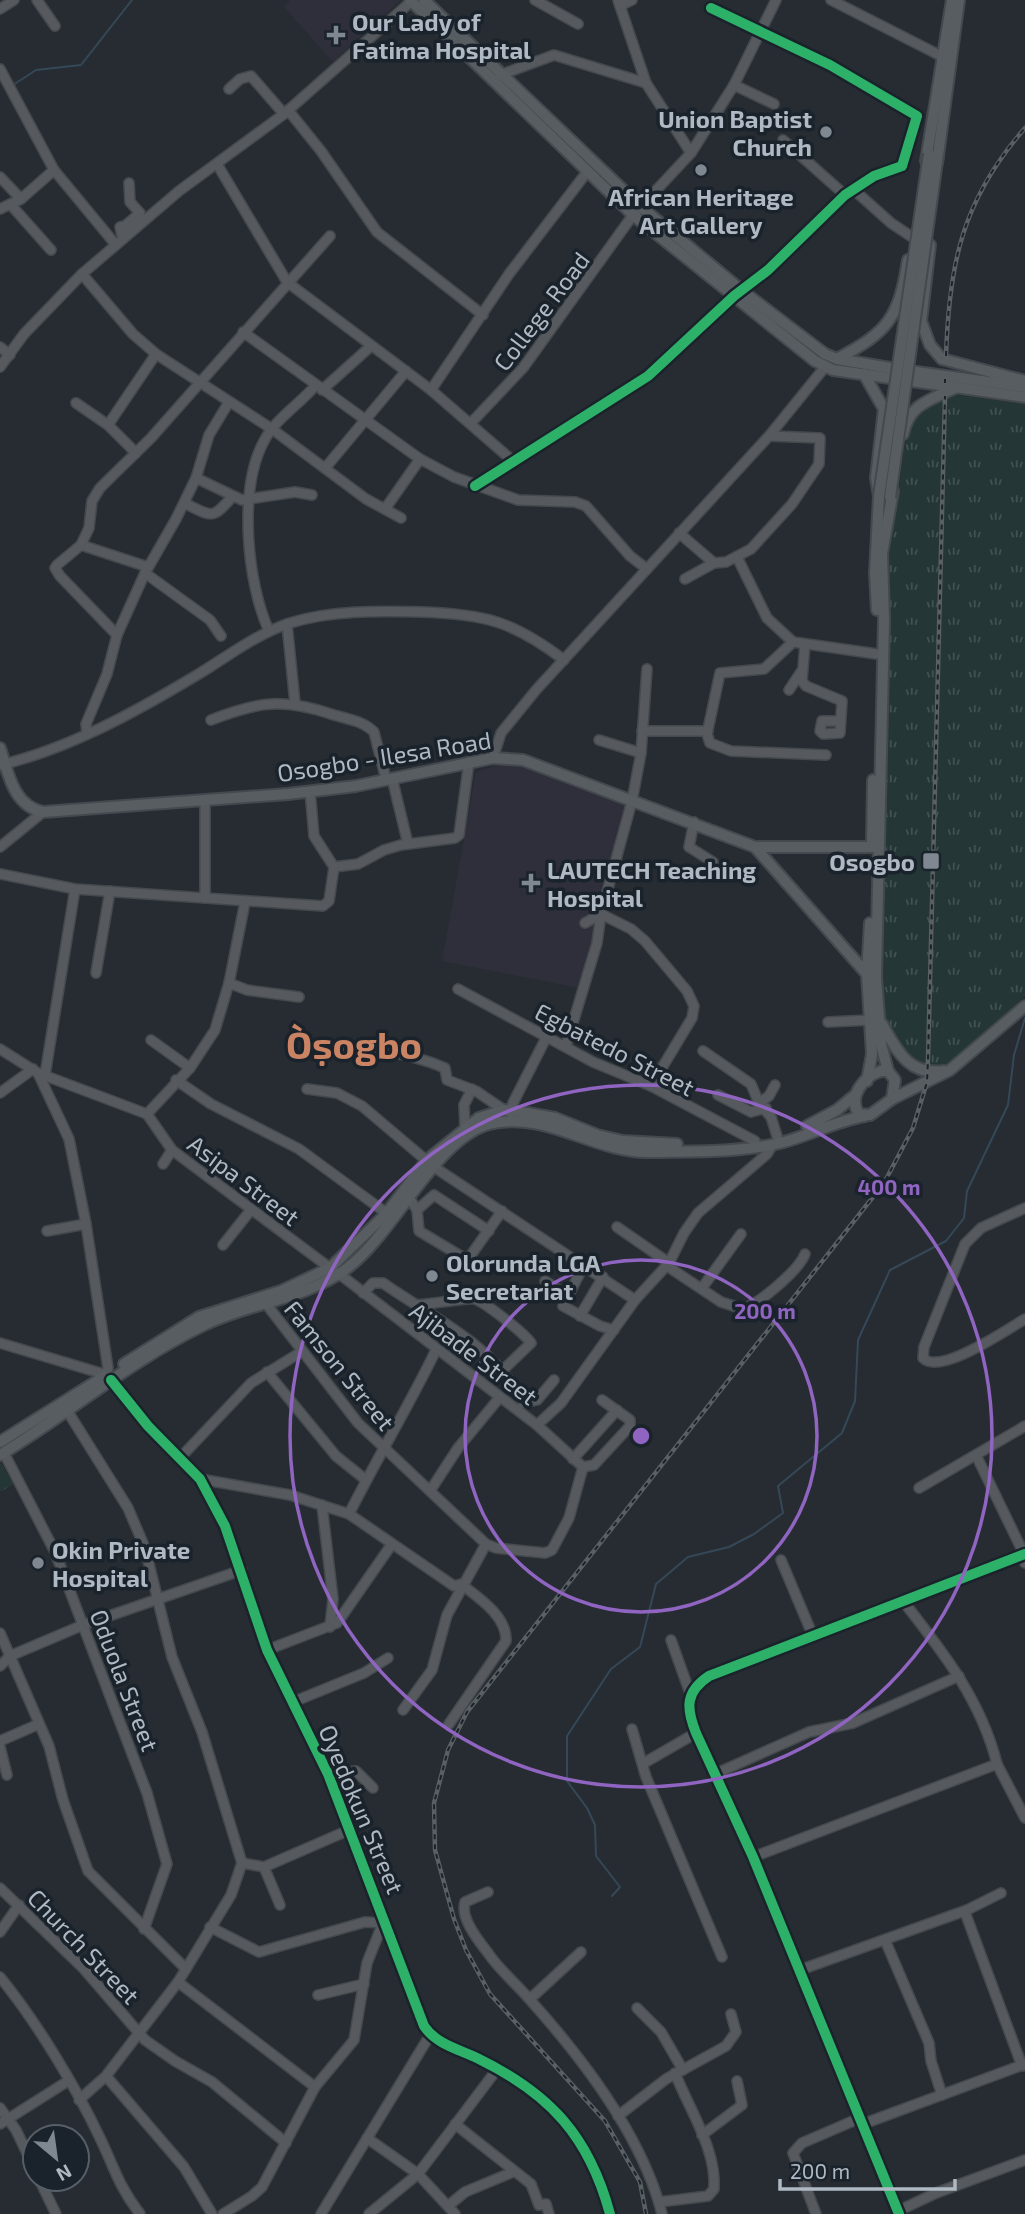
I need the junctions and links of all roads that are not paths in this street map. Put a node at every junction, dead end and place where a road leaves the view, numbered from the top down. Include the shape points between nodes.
1 (14, 0) edge
2 (37, 0) edge
3 (424, 0) edge
4 (535, 0) edge
5 (632, 0) edge
6 (776, 0) edge
7 (831, 0) edge
8 (952, 0) edge
9 (959, 0) edge
10 (412, 1) edge
11 (619, 3) edge
12 (711, 8) dead end
13 (0, 9) edge
14 (578, 24) dead end
15 (55, 26) dead end
16 (758, 32) junction
17 (945, 58) junction
18 (0, 69) edge
19 (500, 75) junction
20 (646, 83) junction
21 (734, 85) junction
22 (229, 89) dead end
23 (774, 104) dead end
24 (286, 112) junction
25 (783, 140) dead end
26 (691, 153) junction
27 (933, 154) junction
28 (217, 164) junction
29 (54, 170) junction
30 (587, 172) junction
31 (0, 177) edge
32 (129, 183) dead end
33 (849, 192) junction
34 (20, 199) junction
35 (10, 205) junction
36 (0, 209) edge
37 (637, 211) junction
38 (330, 236) dead end
39 (912, 237) junction
40 (119, 242) junction
41 (51, 250) dead end
42 (82, 274) junction
43 (287, 282) junction
44 (737, 293) junction
45 (483, 315) junction
46 (243, 332) junction
47 (371, 345) junction
48 (0, 347) edge
49 (156, 354) junction
50 (10, 355) junction
51 (837, 359) junction
52 (0, 367) edge
53 (825, 368) junction
54 (406, 371) junction
55 (864, 374) junction
56 (1025, 381) edge
57 (198, 384) junction
58 (1025, 387) edge
59 (319, 388) junction
60 (955, 388) junction
61 (431, 390) junction
62 (1025, 397) edge
63 (229, 402) junction
64 (76, 403) dead end
65 (366, 422) junction
66 (471, 424) junction
67 (108, 425) junction
68 (272, 429) junction
69 (769, 436) junction
70 (136, 453) junction
71 (420, 459) junction
72 (514, 462) junction
73 (326, 467) junction
74 (196, 478) junction
75 (475, 486) junction
76 (312, 495) dead end
77 (232, 496) junction
78 (884, 497) junction
79 (248, 498) junction
80 (184, 503) junction
81 (385, 509) junction
82 (401, 518) dead end
83 (679, 533) junction
84 (81, 545) junction
85 (737, 557) junction
86 (714, 563) junction
87 (647, 569) junction
88 (146, 570) junction
89 (684, 579) dead end
90 (287, 624) junction
91 (268, 631) junction
92 (117, 635) junction
93 (221, 636) dead end
94 (793, 642) junction
95 (805, 644) junction
96 (877, 654) junction
97 (564, 660) junction
98 (647, 669) dead end
99 (801, 672) junction
100 (789, 690) dead end
101 (295, 703) junction
102 (211, 720) dead end
103 (841, 721) dead end
104 (642, 731) junction
105 (708, 731) junction
106 (88, 732) junction
107 (599, 740) dead end
108 (0, 748) edge
109 (640, 753) junction
110 (825, 755) dead end
111 (493, 758) junction
112 (469, 761) junction
113 (3, 764) edge
114 (389, 779) junction
115 (310, 791) junction
116 (205, 800) junction
117 (632, 801) junction
118 (43, 812) junction
119 (694, 822) junction
120 (408, 844) junction
121 (0, 846) edge
122 (755, 847) junction
123 (876, 847) junction
124 (713, 862) dead end
125 (334, 867) junction
126 (0, 874) edge
127 (75, 889) junction
128 (110, 891) junction
129 (205, 898) junction
130 (245, 902) junction
131 (601, 914) junction
132 (586, 923) dead end
133 (96, 973) dead end
134 (867, 974) junction
135 (229, 983) junction
136 (458, 989) dead end
137 (299, 998) dead end
138 (1025, 1006) edge
139 (875, 1019) junction
140 (828, 1022) dead end
141 (546, 1038) junction
142 (150, 1040) dead end
143 (312, 1045) dead end
144 (566, 1046) junction
145 (0, 1049) edge
146 (703, 1051) dead end
147 (190, 1068) junction
148 (950, 1070) junction
149 (39, 1072) junction
150 (892, 1075) junction
151 (176, 1080) junction
152 (867, 1081) junction
153 (926, 1082) junction
154 (775, 1085) dead end
155 (651, 1086) junction
156 (307, 1089) dead end
157 (472, 1089) junction
158 (0, 1093) edge
159 (718, 1095) dead end
160 (854, 1096) junction
161 (892, 1099) junction
162 (762, 1105) junction
163 (507, 1111) junction
164 (147, 1114) junction
165 (865, 1116) junction
166 (465, 1128) junction
167 (775, 1140) junction
168 (755, 1141) junction
169 (172, 1150) junction
170 (431, 1163) junction
171 (163, 1164) dead end
172 (410, 1199) junction
173 (1025, 1208) edge
174 (417, 1210) junction
175 (250, 1211) junction
176 (502, 1211) junction
177 (391, 1215) junction
178 (86, 1224) junction
179 (617, 1227) dead end
180 (47, 1231) dead end
181 (489, 1231) junction
182 (741, 1234) dead end
183 (223, 1245) dead end
184 (805, 1254) dead end
185 (584, 1265) junction
186 (668, 1265) junction
187 (331, 1268) junction
188 (603, 1277) junction
189 (545, 1281) dead end
190 (702, 1288) junction
191 (363, 1293) junction
192 (568, 1296) junction
193 (635, 1300) junction
194 (414, 1304) junction
195 (267, 1305) junction
196 (580, 1316) junction
197 (1025, 1319) edge
198 (614, 1330) junction
199 (0, 1343) edge
200 (436, 1350) junction
201 (301, 1352) junction
202 (504, 1369) junction
203 (267, 1372) junction
204 (108, 1376) junction
205 (554, 1380) dead end
206 (500, 1398) junction
207 (602, 1400) dead end
208 (523, 1403) junction
209 (617, 1410) junction
210 (68, 1412) junction
211 (517, 1412) junction
212 (537, 1425) junction
213 (1025, 1426) edge
214 (383, 1449) junction
215 (2, 1450) edge
216 (976, 1455) junction
217 (180, 1458) junction
218 (573, 1459) junction
219 (583, 1467) junction
220 (200, 1479) junction
221 (366, 1480) junction
222 (919, 1488) dead end
223 (430, 1491) junction
224 (322, 1505) junction
225 (349, 1514) junction
226 (392, 1544) junction
227 (486, 1544) junction
228 (1024, 1558) edge
229 (780, 1560) dead end
230 (242, 1570) junction
231 (461, 1584) junction
232 (159, 1597) junction
233 (903, 1601) junction
234 (83, 1625) junction
235 (330, 1627) junction
236 (0, 1633) edge
237 (813, 1636) junction
238 (671, 1640) dead end
239 (267, 1650) junction
240 (10, 1656) junction
241 (388, 1658) dead end
242 (0, 1666) edge
243 (959, 1676) junction
244 (690, 1693) junction
245 (293, 1702) junction
246 (403, 1710) dead end
247 (39, 1724) junction
248 (449, 1724) dead end
249 (632, 1729) dead end
250 (696, 1733) junction
251 (0, 1741) edge
252 (0, 1747) edge
253 (644, 1763) junction
254 (997, 1764) junction
255 (328, 1774) junction
256 (715, 1774) junction
257 (7, 1775) dead end
258 (373, 1788) dead end
259 (1025, 1818) edge
260 (349, 1830) junction
261 (753, 1857) junction
262 (242, 1863) junction
263 (264, 1867) junction
264 (0, 1888) edge
265 (488, 1892) dead end
266 (1001, 1893) dead end
267 (19, 1905) junction
268 (280, 1905) dead end
269 (967, 1910) junction
270 (383, 1919) junction
271 (210, 1927) junction
272 (144, 1929) junction
273 (0, 1932) edge
274 (885, 1940) junction
275 (581, 1952) dead end
276 (722, 1957) dead end
277 (186, 1969) junction
278 (800, 1970) junction
279 (0, 1977) edge
280 (178, 1982) junction
281 (364, 1984) junction
282 (318, 1995) dead end
283 (530, 1999) junction
284 (637, 2008) dead end
285 (731, 2014) dead end
286 (138, 2032) junction
287 (430, 2035) junction
288 (1023, 2065) edge
289 (498, 2068) junction
290 (679, 2072) junction
291 (106, 2076) junction
292 (68, 2081) junction
293 (737, 2081) dead end
294 (315, 2088) junction
295 (942, 2095) junction
296 (79, 2099) junction
297 (0, 2108) edge
298 (618, 2116) junction
299 (862, 2121) junction
300 (4, 2122) edge
301 (455, 2124) junction
302 (702, 2135) junction
303 (367, 2138) junction
304 (286, 2143) junction
305 (21, 2148) edge
306 (1025, 2160) edge
307 (513, 2172) junction
308 (418, 2174) junction
309 (46, 2193) edge
310 (659, 2202) junction
311 (447, 2206) junction
312 (898, 2212) edge
313 (56, 2214) edge
314 (140, 2214) edge
315 (212, 2214) edge
316 (223, 2214) edge
317 (321, 2214) edge
318 (369, 2214) edge
319 (455, 2214) edge
320 (549, 2214) edge
321 (610, 2214) edge
322 (662, 2214) edge
323 (816, 2214) edge

1 - 13 street
2 - 15 street
3 - 19 main road
4 - 14 street
5 - 11 street
6 - 16 street, College Road
7 - 17 street
8 - 17 main road
9 - 27 main road
10 - 24 street
10 - 30 main road
11 - 20 street
12 - 16 street
16 - 21 street, College Road
16 - 33 street via 830,65 917,116 902,166
17 - 27 main road
18 - 29 street
19 - 20 street via 554,55
19 - 37 main road
20 - 26 street
21 - 23 street
21 - 26 street, College Road
22 - 24 street via 251,76
24 - 28 street
24 - 45 street via 321,151 377,232
25 - 33 street
26 - 37 street, College Road
27 - 39 main road via 922,172
27 - 56 main road via 921,321 925,336 942,359
27 - 78 main road, bridge
28 - 40 street
28 - 43 street
29 - 34 street
29 - 40 street
30 - 37 main road
30 - 45 street
31 - 34 street
32 - 40 street via 130,202 140,213 120,227
33 - 39 street
33 - 44 street
34 - 35 street
35 - 36 street
35 - 41 street
37 - 44 main road
37 - 66 street, College Road via 523,368
38 - 43 street
39 - 51 main road via 905,282 888,324 866,344
40 - 42 street
42 - 49 street
42 - 50 street
43 - 46 street
43 - 47 street
44 - 51 main road
44 - 53 main road
44 - 72 street via 648,376
45 - 61 street
46 - 57 street
46 - 59 street
47 - 54 street
47 - 59 street
48 - 50 street
49 - 57 street
49 - 67 street
50 - 52 street
51 - 58 main road
53 - 55 main road
53 - 69 street
54 - 61 street
54 - 65 street
55 - 60 main road
55 - 78 main road via 884,410 876,478
57 - 63 street
57 - 70 street
59 - 65 street
59 - 68 street
60 - 62 main road
60 - 78 main road via 924,401 910,414 896,484
61 - 66 street
63 - 68 street
63 - 74 street via 209,435
64 - 67 street
65 - 71 street
65 - 73 street
66 - 72 street
67 - 70 street
68 - 73 street
68 - 79 street via 259,453
69 - 83 street
69 - 85 street via 820,438 819,464 792,504 751,549
70 - 84 street via 92,501 89,528
71 - 75 street
71 - 81 street
72 - 75 street
73 - 81 street
74 - 77 street
74 - 80 street
75 - 87 street via 518,500 575,502 589,509
76 - 79 street via 295,492
77 - 79 street
77 - 80 street via 216,515
78 - 96 main road via 875,573
78 - 123 main road
79 - 91 street via 254,583
80 - 88 street
81 - 82 street
83 - 86 street
83 - 87 street
84 - 88 street
84 - 92 street via 55,568
85 - 86 street
85 - 94 street via 767,618
86 - 89 street
87 - 97 street
88 - 92 street
88 - 93 street via 210,620
90 - 91 street
90 - 97 street via 382,610 469,614 514,628
90 - 101 street
91 - 106 street via 184,683
92 - 106 street via 86,724
94 - 95 street
94 - 105 street via 764,669 720,673
95 - 96 street
95 - 99 street
96 - 123 main road
97 - 111 street via 501,733
98 - 104 street
99 - 100 street
99 - 103 street via 806,686 842,700
101 - 102 street via 262,703
101 - 114 street via 368,726
104 - 105 street
104 - 109 street
105 - 110 street via 710,743 731,751
106 - 113 street via 41,754
107 - 109 street
108 - 113 main road
109 - 117 street
111 - 112 main road, Osogbo - Ilesa Road
111 - 117 main road, Osogbo - Ilesa Road via 542,765
112 - 114 main road, Osogbo - Ilesa Road
112 - 120 street via 459,835
113 - 118 main road via 23,801
114 - 115 main road, Osogbo - Ilesa Road
114 - 120 street
115 - 116 main road, Osogbo - Ilesa Road
115 - 125 street via 314,836
116 - 118 main road, Osogbo - Ilesa Road
116 - 129 street
117 - 119 main road, Osogbo - Ilesa Road
117 - 131 street
118 - 121 street
119 - 122 main road, Osogbo - Ilesa Road
119 - 124 street via 689,847
120 - 125 street via 383,850 358,864
122 - 123 main road
122 - 134 main road, Osogbo - Ilesa Road
123 - 134 main road
123 - 139 main road
125 - 130 street via 334,884 326,905
126 - 127 street
127 - 128 street
127 - 149 street
128 - 129 street
128 - 133 street
129 - 130 street
130 - 135 street
131 - 132 street
131 - 144 street via 597,943
131 - 155 street via 645,941 694,1006 692,1018
134 - 139 main road
135 - 137 street
135 - 147 street via 215,1030
136 - 141 street, Egbatedo Street
138 - 148 main road
139 - 140 street
139 - 148 main road via 916,1069
139 - 150 main road
139 - 152 main road
141 - 144 street, Egbatedo Street
141 - 163 street
142 - 147 street
143 - 157 street via 424,1059 445,1068 447,1080
144 - 155 street, Egbatedo Street
145 - 149 street
146 - 162 street via 751,1084
147 - 151 street
148 - 153 main road
149 - 158 street
149 - 164 street
149 - 178 street via 69,1139
150 - 152 main road via 875,1073
150 - 153 main road
150 - 161 main road
151 - 164 street
151 - 177 street via 211,1104 299,1149
152 - 160 main road
153 - 161 main road
154 - 162 street
155 - 168 street, Egbatedo Street
156 - 170 street via 337,1093 362,1107
157 - 163 street
157 - 166 street via 464,1105
159 - 162 street via 751,1112
160 - 165 main road via 855,1109
160 - 167 main road via 817,1122
161 - 165 main road
162 - 167 street
163 - 166 main road via 480,1118
163 - 168 main road via 545,1115 597,1135 644,1143
164 - 169 street, Asipa Street
165 - 167 main road
166 - 170 main road
167 - 168 main road
167 - 170 main road via 645,1152 607,1147 536,1122 509,1121 471,1133
167 - 186 street via 767,1154 698,1213
169 - 171 street
169 - 175 street, Asipa Street
170 - 172 main road
170 - 176 street
170 - 177 main road
172 - 174 street
172 - 177 main road
173 - 197 street via 981,1228 965,1244 923,1357 935,1364 947,1362
174 - 181 street via 434,1195
174 - 181 street via 419,1231 464,1258
175 - 183 street
175 - 187 street, Asipa Street
176 - 181 street
176 - 185 street
177 - 187 main road
178 - 180 street
178 - 204 street
179 - 186 street
182 - 190 street
184 - 190 street via 798,1268 743,1309 721,1302
185 - 188 street
185 - 192 street
186 - 190 street
186 - 193 street
187 - 191 street, Ajibade Street
187 - 195 main road via 309,1290
187 - 204 main road via 281,1291 199,1317
188 - 193 street
188 - 196 street
189 - 192 street
191 - 194 street via 380,1282
191 - 200 street, Ajibade Street
192 - 196 street via 564,1306
193 - 198 street
194 - 202 street
194 - 202 street via 467,1299 480,1303 531,1343
195 - 201 street, Famson Street
195 - 204 main road via 205,1324
196 - 198 street
198 - 212 street via 561,1403
199 - 204 street
200 - 206 street, Ajibade Street
200 - 214 street
201 - 203 street
201 - 214 street, Famson Street
202 - 208 street
203 - 217 street via 232,1401
203 - 221 street via 336,1456
204 - 210 main road
204 - 215 main road
204 - 217 street, Oyedokun Street
205 - 208 street via 537,1400
206 - 211 street, Ajibade Street
206 - 223 street
207 - 209 street
208 - 211 street
209 - 218 street
209 - 219 street via 630,1420 627,1431 594,1465
210 - 215 main road
210 - 232 street via 128,1508
211 - 212 street, Ajibade Street
212 - 218 street, Ajibade Street
213 - 216 street
214 - 221 street
214 - 223 street, Famson Street
215 - 234 street, Oduola Street via 55,1552
216 - 222 street
216 - 228 street
217 - 220 street, Oyedokun Street
218 - 219 street, Ajibade Street
219 - 227 street via 569,1518 552,1550 534,1552
220 - 224 street
220 - 230 street, Oyedokun Street
221 - 225 street
223 - 227 street
224 - 225 street
224 - 235 street via 332,1599
225 - 226 street
226 - 231 street via 454,1586
226 - 235 street via 344,1617
227 - 231 street
228 - 233 street
229 - 237 street
230 - 232 street
230 - 239 street, Oyedokun Street
231 - 246 street via 446,1615 432,1670
231 - 248 street via 492,1610 506,1641
232 - 234 street
232 - 262 street via 172,1657 202,1732
233 - 237 street
233 - 243 street
234 - 240 street
234 - 272 street, Oduola Street via 147,1793 167,1864
235 - 239 street
236 - 240 street
237 - 244 street via 709,1676
238 - 244 street
239 - 245 street, Oyedokun Street
240 - 242 street
240 - 247 street
241 - 245 street via 364,1673
243 - 254 street via 977,1704
243 - 256 street via 853,1723 796,1738
244 - 250 street via 689,1715
245 - 255 street, Oyedokun Street
247 - 251 street
247 - 272 street via 88,1871
249 - 253 street
250 - 253 street
250 - 256 street
252 - 257 street
253 - 276 street
254 - 259 street
254 - 261 street
255 - 258 street via 356,1770
255 - 260 street, Oyedokun Street
256 - 261 street
260 - 263 street
260 - 270 street, Oyedokun Street
261 - 278 street
262 - 263 street
262 - 271 street via 231,1895
263 - 268 street
264 - 267 street, Church Street
265 - 283 street via 469,1898 464,1913 495,1964
266 - 269 street
267 - 273 street
267 - 286 street, Church Street via 84,1969
269 - 274 street
269 - 288 street via 977,1950
270 - 271 street via 259,1952
270 - 281 street
270 - 287 street, Oyedokun Street
271 - 277 street
272 - 277 street
274 - 278 street
274 - 295 street via 929,2043
275 - 283 street
277 - 280 street
278 - 299 street
279 - 292 street
280 - 286 street
280 - 294 street
281 - 282 street
281 - 294 street via 354,2040
283 - 298 street
284 - 290 street via 661,2032
285 - 290 street via 736,2032 726,2046
286 - 291 street
286 - 304 street, Church Street via 153,2047 212,2082
287 - 289 street
287 - 303 street
288 - 295 street
289 - 301 street
289 - 321 street via 528,2085 557,2111 588,2160
290 - 298 street
290 - 302 street
291 - 296 street
291 - 315 street via 184,2167
292 - 296 street
292 - 300 street
293 - 302 street via 742,2105
294 - 304 street
295 - 299 street
296 - 314 street via 121,2189
297 - 300 street
298 - 310 street
299 - 312 street
299 - 323 street via 802,2143 793,2152
300 - 305 street
301 - 307 street
301 - 308 street
302 - 310 street via 715,2180 712,2193 698,2199
303 - 308 street
303 - 317 street
304 - 316 street via 258,2192
306 - 312 street
307 - 311 street via 465,2192
307 - 320 street via 531,2184 539,2205 546,2204
308 - 311 street
308 - 318 street
309 - 313 street
310 - 322 street
311 - 319 street

